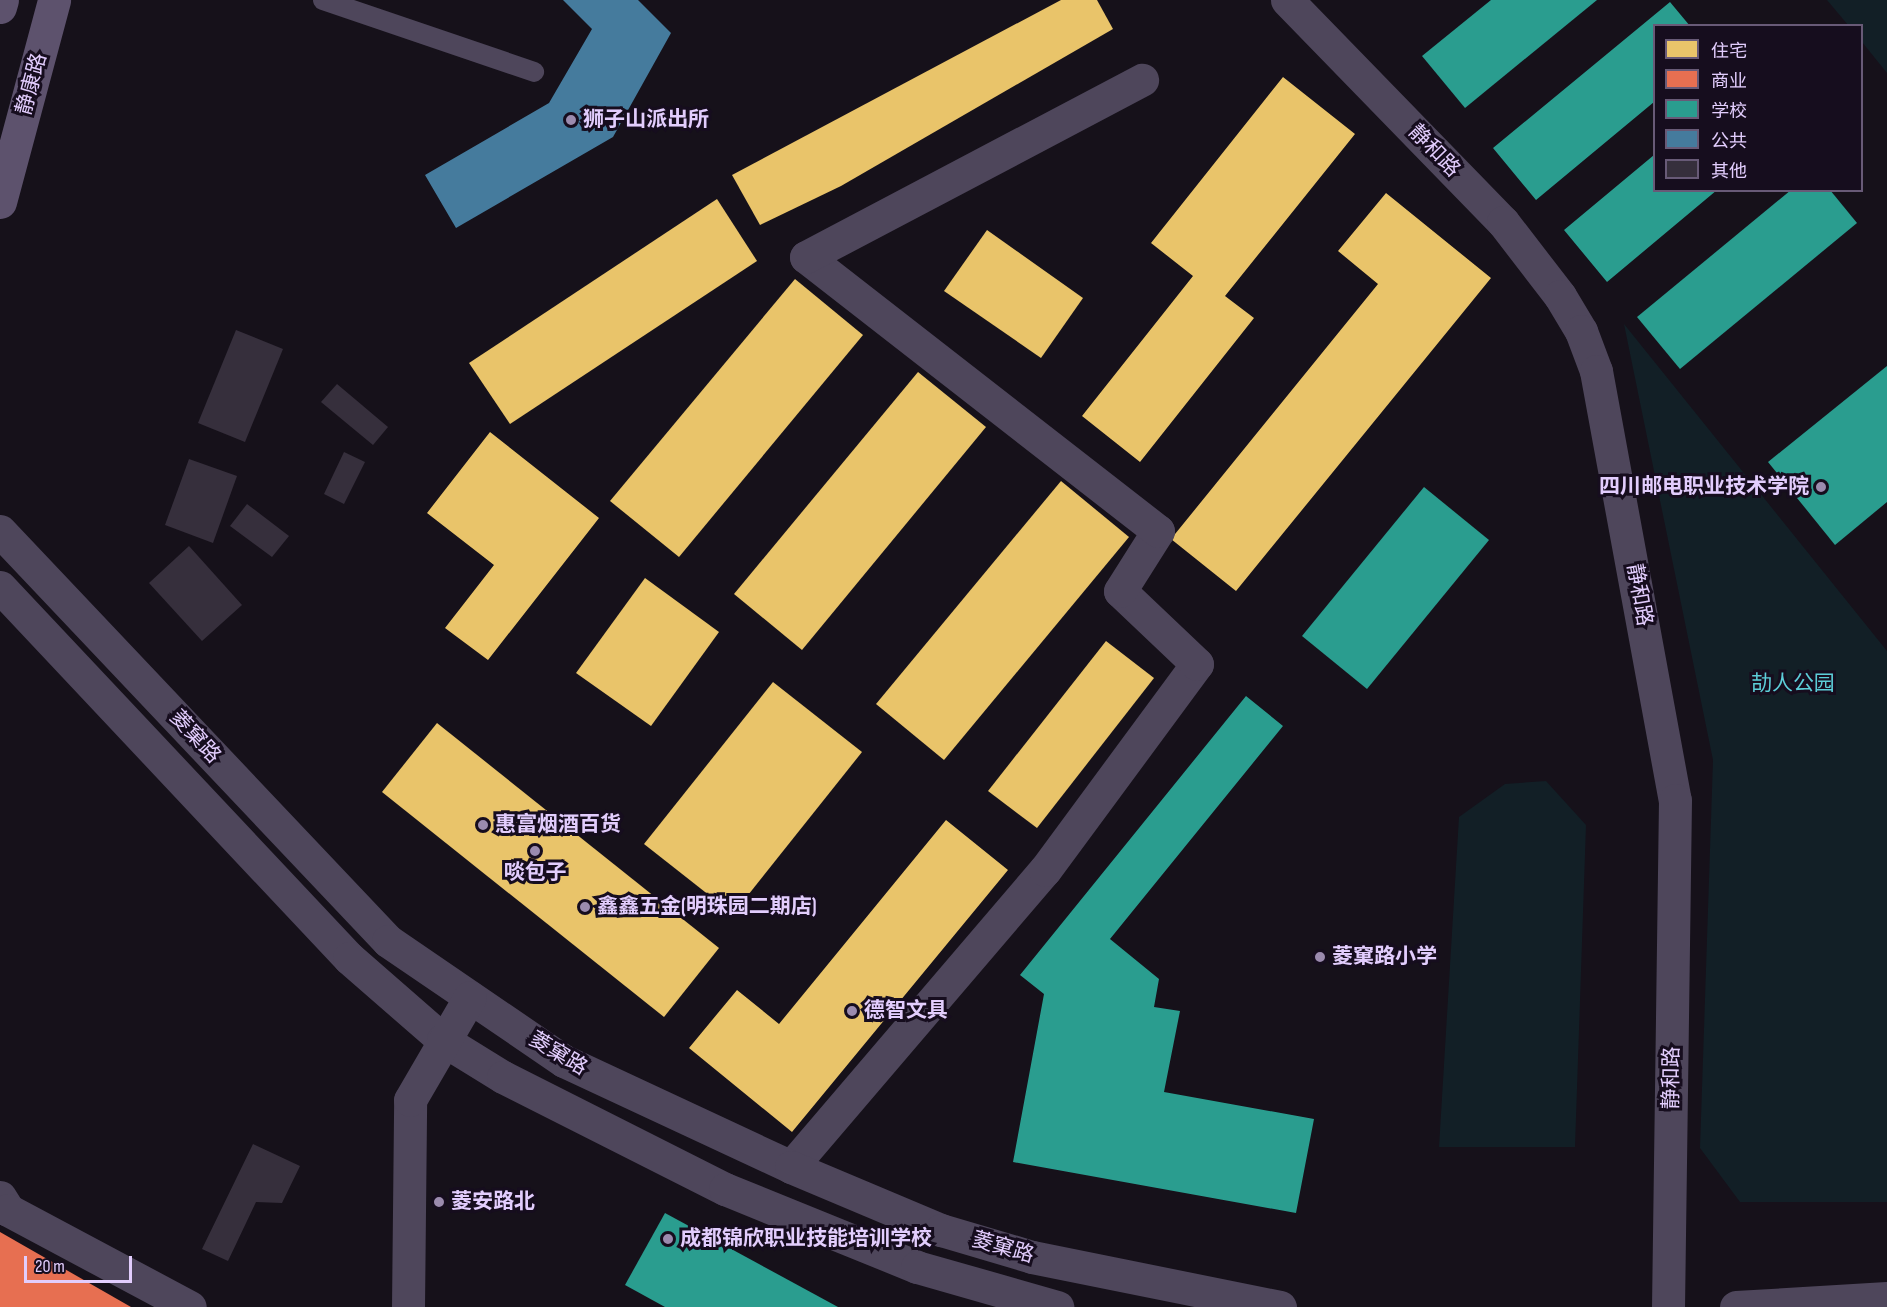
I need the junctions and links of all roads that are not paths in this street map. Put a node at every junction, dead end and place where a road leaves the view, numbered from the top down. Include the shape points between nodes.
1 (2, 0) edge
2 (54, 0) edge
3 (323, 0) edge
4 (1287, 0) edge
5 (0, 7) edge
6 (534, 72) dead end
7 (1143, 80) dead end
8 (0, 202) edge
9 (0, 531) edge
10 (0, 587) edge
11 (471, 997) junction
12 (443, 1040) junction
13 (791, 1167) junction
14 (0, 1197) edge
15 (1887, 1298) edge
16 (190, 1307) edge
17 (408, 1307) edge
18 (1057, 1307) edge
19 (1280, 1307) edge
20 (1668, 1307) edge
21 (1736, 1307) edge

1 - 5 main road
2 - 8 main road, 静康路
3 - 6 lane
4 - 20 street, 静和路 via 1503,222 1560,296 1581,331 1596,371 1676,800
7 - 13 street via 806,257 1158,531 1120,591 1197,664 1045,870
9 - 11 street, 菱窠路 via 388,941
10 - 12 street, 菱窠路 via 349,958
11 - 12 street
11 - 13 street, 菱窠路 via 564,1062
12 - 17 street via 410,1100
12 - 18 street, 菱窠路 via 503,1077 725,1189 917,1267
13 - 19 street, 菱窠路 via 941,1230 1032,1257
14 - 16 street via 8,1210
15 - 21 street

